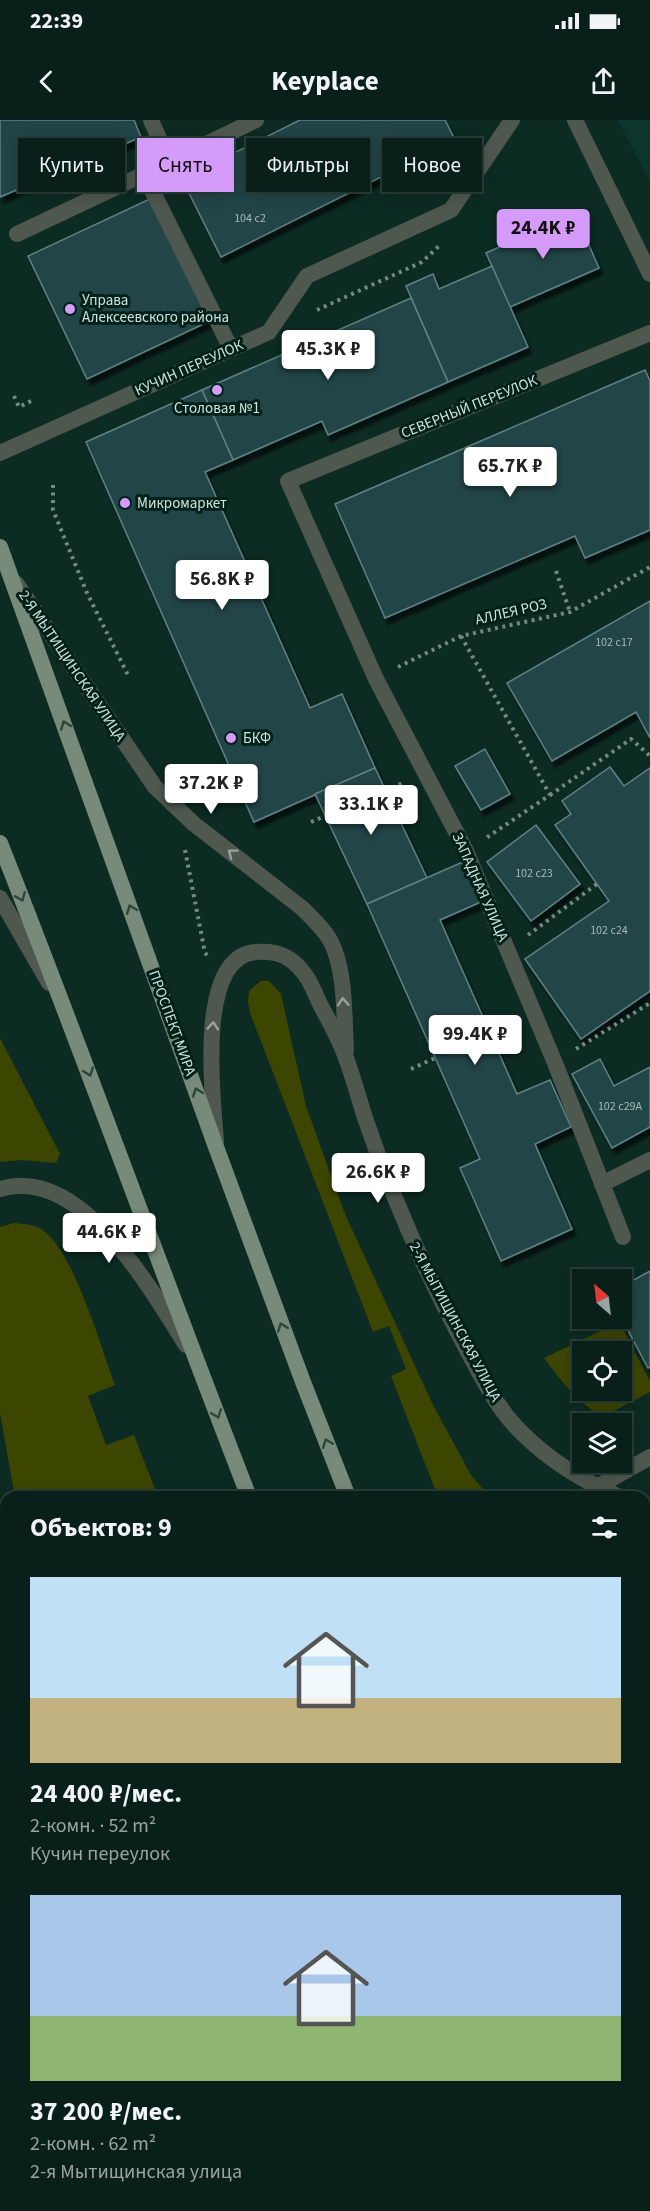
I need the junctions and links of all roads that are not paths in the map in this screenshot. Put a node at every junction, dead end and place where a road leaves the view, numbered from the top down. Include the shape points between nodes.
1 (151, 120) edge
2 (256, 120) edge
3 (512, 120) edge
4 (575, 120) edge
5 (159, 138) edge
6 (219, 138) edge
7 (137, 177) edge
8 (153, 192) edge
9 (17, 234) dead end
10 (650, 274) edge
11 (650, 333) edge
12 (231, 350) junction
13 (0, 453) edge
14 (288, 481) joint
15 (0, 547) edge
16 (13, 579) junction
17 (0, 843) edge
18 (0, 898) edge
19 (69, 1017) junction
20 (347, 1060) junction
21 (216, 1148) junction
22 (650, 1160) edge
23 (602, 1184) junction
24 (0, 1189) edge
25 (622, 1237) dead end
26 (195, 1360) junction
27 (650, 1457) edge
28 (247, 1491) edge
29 (346, 1491) edge
30 (590, 1491) edge
31 (593, 1491) edge

1 - 5 street
2 - 6 street
3 - 12 street, КУЧИН ПЕРЕУЛОК via 451,210 307,276 269,332
4 - 10 street
7 - 9 street
8 - 12 street
11 - 14 street, СЕВЕРНЫЙ ПЕРЕУЛОК
12 - 13 street, КУЧИН ПЕРЕУЛОК
14 - 23 street, ЗАПАДНАЯ УЛИЦА via 376,679 466,851
15 - 16 main road, ПРОСПЕКТ МИРА
20 -> 16 street, 2-Я МЫТИЩИНСКАЯ УЛИЦА via 343,989 330,940 302,908 194,824 155,787
21 -> 16 main road, ПРОСПЕКТ МИРА
17 -> 19 main road
18 - 19 street
19 -> 26 main road
21 -> 20 street, 2-Я МЫТИЩИНСКАЯ УЛИЦА via 211,1062 215,1006 227,971 237,960 253,952 274,951 292,959 305,974
20 - 30 street, 2-Я МЫТИЩИНСКАЯ УЛИЦА via 408,1232 482,1378 521,1432
29 -> 21 main road, ПРОСПЕКТ МИРА
22 - 23 street
23 - 25 street, ЗАПАДНАЯ УЛИЦА
24 - 26 street via 35,1187 55,1193 93,1218 156,1297
26 -> 28 main road
27 - 31 street

